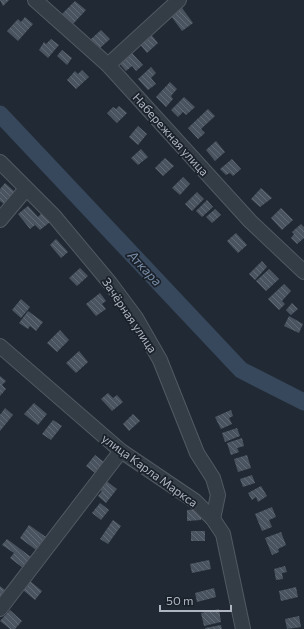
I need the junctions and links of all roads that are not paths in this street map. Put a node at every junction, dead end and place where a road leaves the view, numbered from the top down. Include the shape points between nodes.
1 (35, 0) edge
2 (179, 0) edge
3 (108, 65) junction
4 (0, 162) edge
5 (26, 189) junction
6 (0, 220) edge
7 (304, 272) edge
8 (0, 346) edge
9 (121, 451) junction
10 (213, 519) junction
11 (0, 609) edge
12 (242, 629) edge

1 - 3 street, Набережная улица
2 - 3 street
3 - 7 street, Набережная улица via 250,221
4 - 5 street, Зачёрная улица
5 - 6 street
5 - 10 street, Зачёрная улица via 54,216 110,283 136,318 160,360 197,453 213,478 218,495
8 - 9 street, улица Карла Маркса
9 - 10 street, улица Карла Маркса via 195,501
9 - 11 street
10 - 12 street, улица Карла Маркса via 223,534

